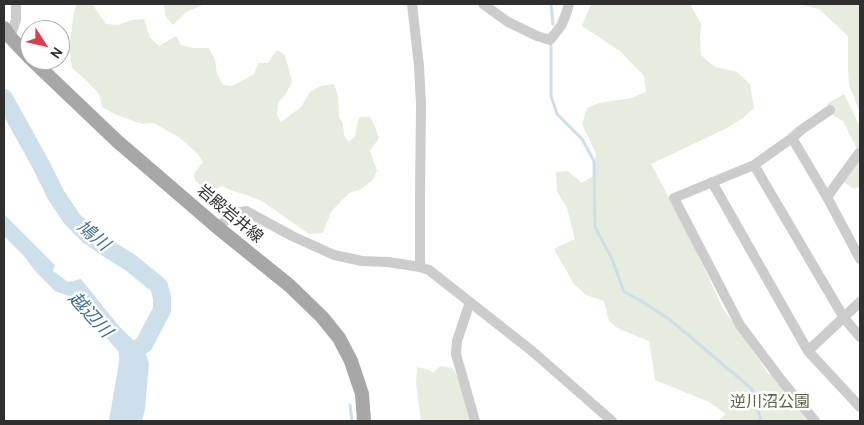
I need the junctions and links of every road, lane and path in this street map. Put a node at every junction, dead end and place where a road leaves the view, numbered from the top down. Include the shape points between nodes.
1 (16, 4) edge
2 (412, 4) edge
3 (483, 4) edge
4 (569, 4) edge
5 (7, 32) edge
6 (20, 47) edge
7 (42, 70) edge
8 (830, 110) dead end
9 (792, 138) junction
10 (859, 153) edge
11 (754, 165) junction
12 (712, 182) junction
13 (827, 196) junction
14 (217, 227) junction
15 (860, 259) edge
16 (420, 267) junction
17 (470, 302) junction
18 (860, 302) edge
19 (844, 318) junction
20 (860, 337) edge
21 (808, 351) junction
22 (860, 407) edge
23 (364, 421) edge
24 (475, 421) edge
25 (612, 421) edge
26 (815, 421) edge

1 - 5 street via 16,20
2 - 16 street via 421,104
3 - 4 street via 508,22 550,40 561,26
5 - 6 main road, 岩殿岩井線
7 - 14 main road, 岩殿岩井線 via 117,142
8 - 9 street
9 - 11 street
9 - 13 street
10 - 13 street
11 - 12 street
11 - 19 street
12 - 21 street
12 - 26 street via 674,198 740,325
13 - 15 street
14 - 16 street via 236,213 246,211 334,255
14 - 23 main road, 岩殿岩井線 via 290,286 339,338 362,394
16 - 17 street via 429,270
17 - 24 street via 456,354
17 - 25 street
18 - 19 street
19 - 20 street
19 - 21 street
21 - 22 street

